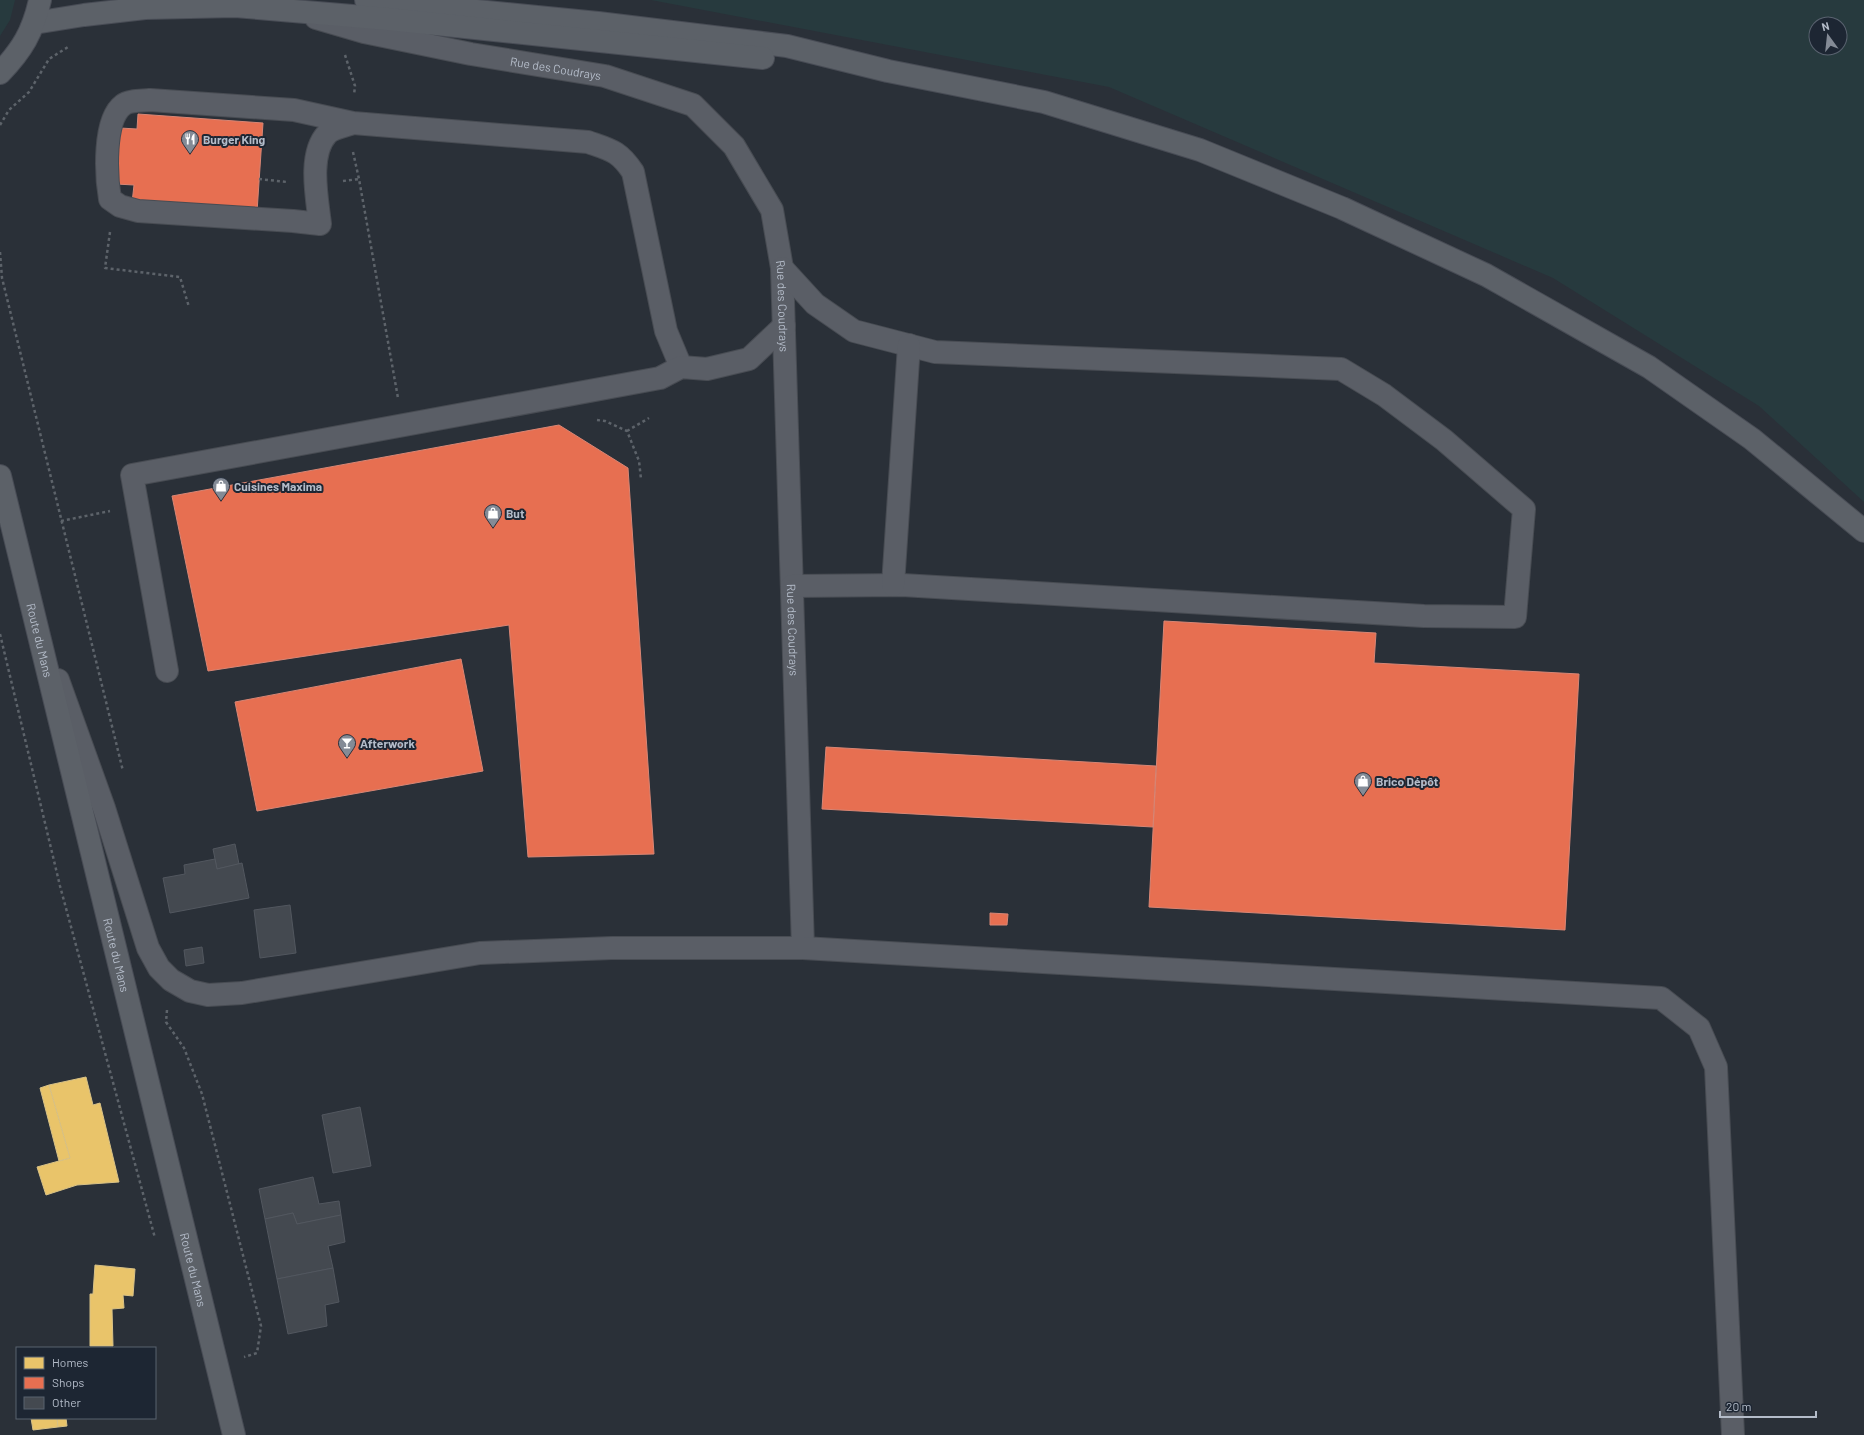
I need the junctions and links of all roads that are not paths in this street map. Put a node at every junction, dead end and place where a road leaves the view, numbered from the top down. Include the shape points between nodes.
1 (40, 0) edge
2 (366, 0) edge
3 (292, 11) junction
4 (34, 24) junction
5 (888, 71) junction
6 (0, 73) edge
7 (353, 123) junction
8 (782, 268) junction
9 (784, 326) junction
10 (909, 345) junction
11 (681, 367) junction
12 (0, 476) edge
13 (1864, 531) edge
14 (893, 585) junction
15 (792, 586) junction
16 (36, 618) junction
17 (167, 671) dead end
18 (803, 948) junction
19 (234, 1435) edge
20 (1733, 1435) edge

1 - 4 main road
2 - 5 main road via 598,23 787,46
3 - 4 main road via 235,6 145,8
3 - 5 main road
3 - 8 street, Rue des Coudrays via 372,34 471,54 605,76 693,105 734,146 772,210
4 - 6 main road via 16,56
5 - 13 main road via 1044,102 1200,150 1342,208 1479,271 1649,367 1752,439
7 - 7 street via 328,133 317,149 315,185 320,224 138,211 120,206 110,199 109,133 114,116 124,104 150,100 294,110
7 - 11 street via 588,142 610,149 624,159 633,172 666,331
8 - 9 street, Rue des Coudrays
8 - 10 street via 815,304 854,331
9 - 11 street via 749,359 707,369
9 - 15 street, Rue des Coudrays
10 - 14 street
10 - 14 street via 935,352 1341,369 1384,395 1444,440 1524,509 1515,617 1416,616
11 - 17 street via 660,378 132,475
12 - 16 main road, Route du Mans
14 - 15 street
15 - 18 street, Rue des Coudrays
16 - 18 street via 104,808 148,948 159,968 171,980 190,991 208,995 242,993 480,953 612,948
16 - 19 main road, Route du Mans
18 - 20 street via 1661,998 1699,1028 1716,1067

